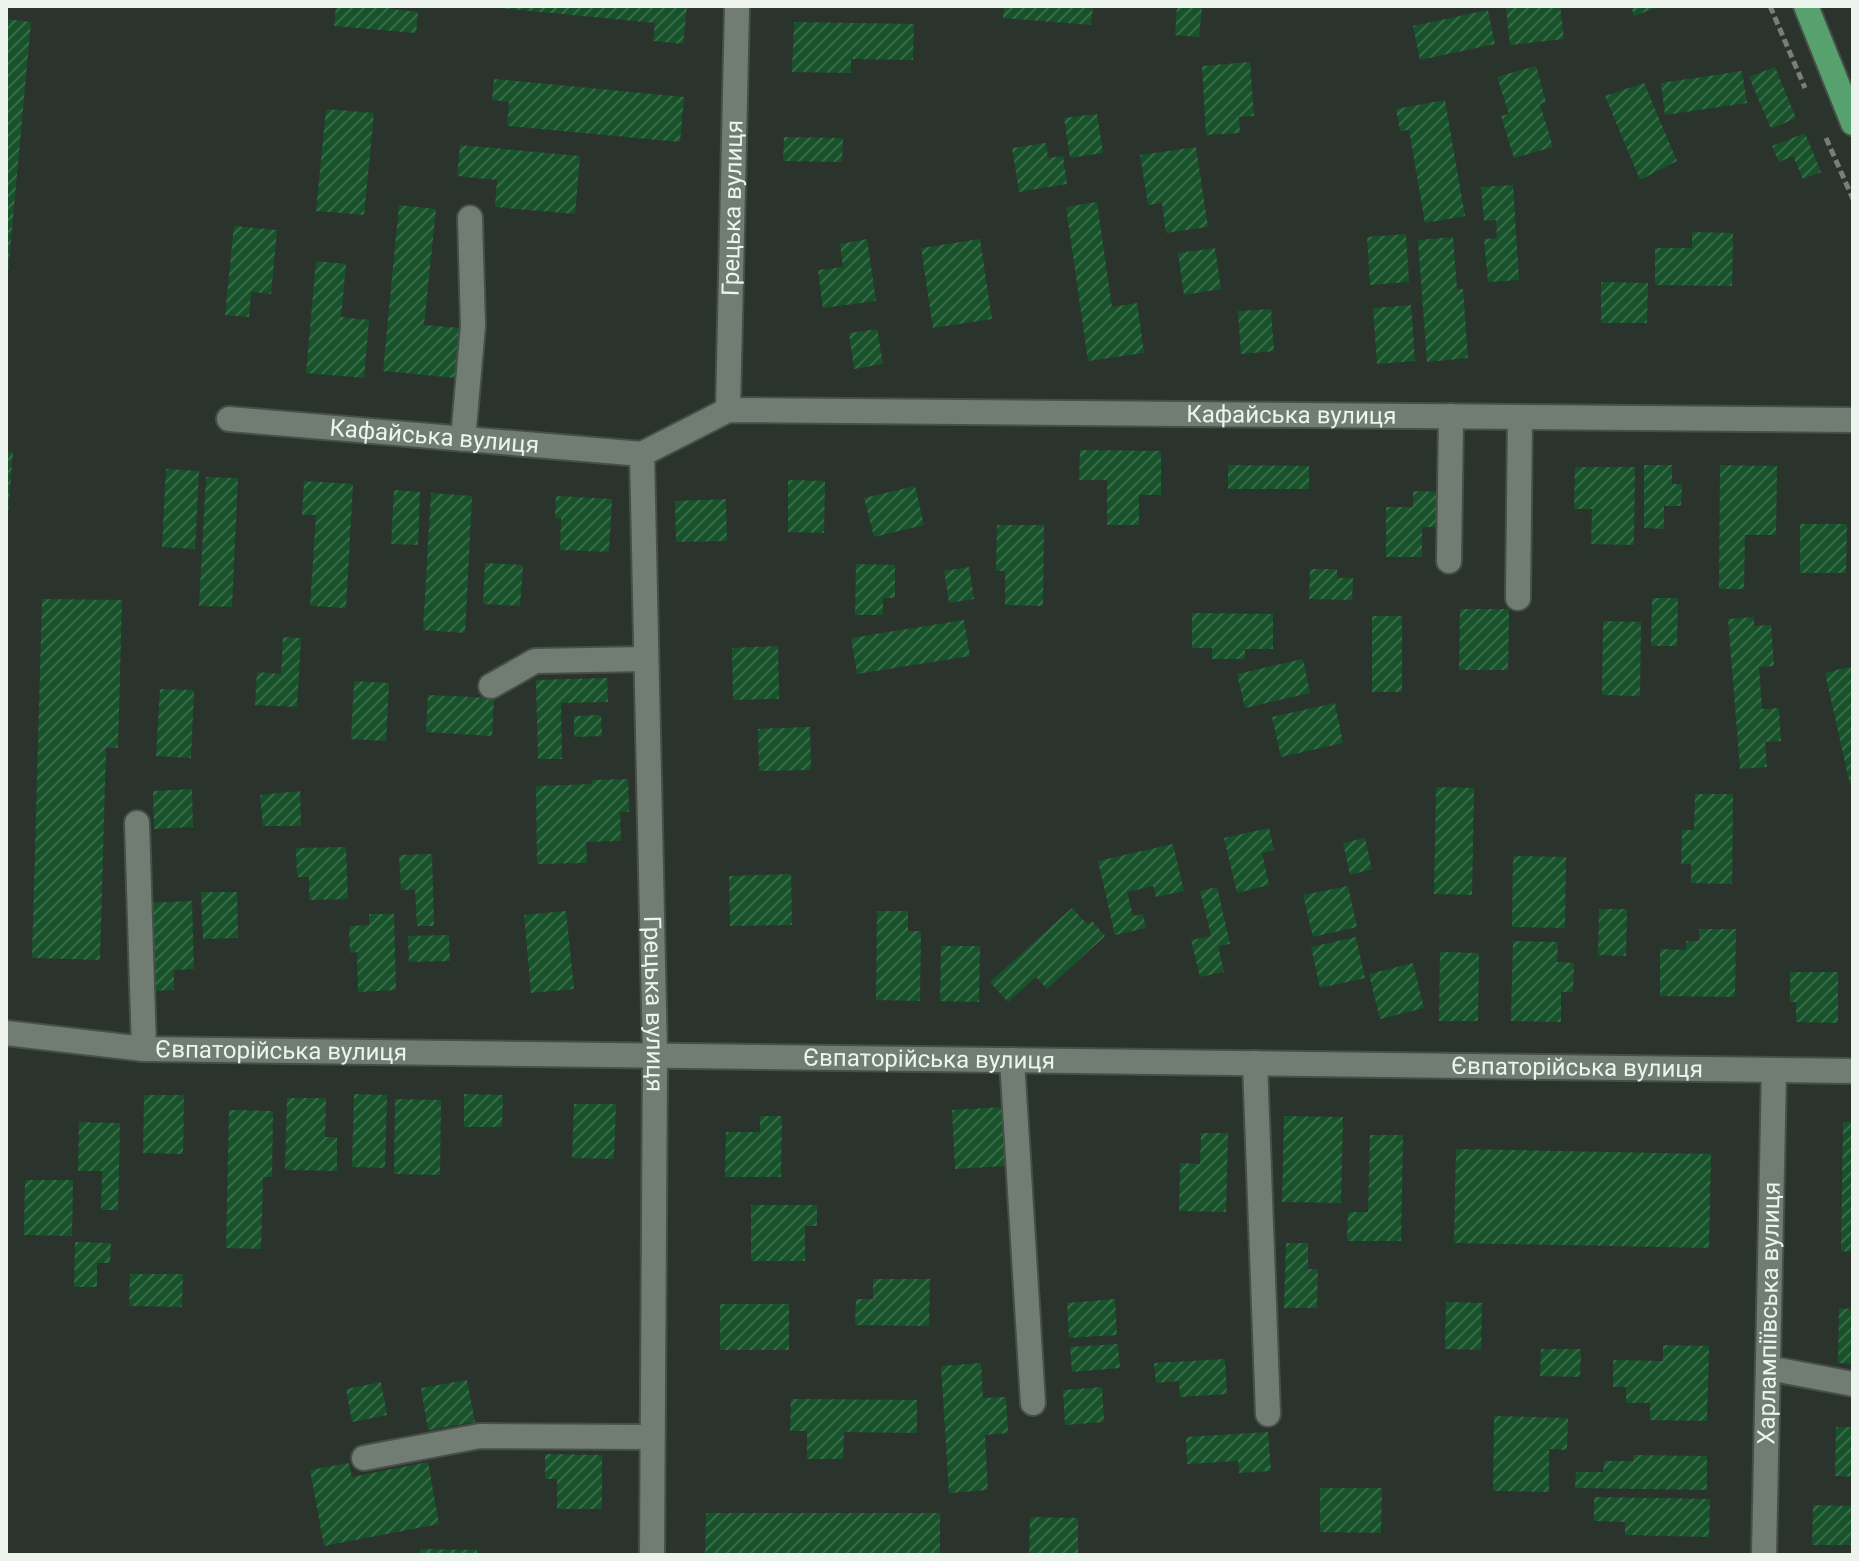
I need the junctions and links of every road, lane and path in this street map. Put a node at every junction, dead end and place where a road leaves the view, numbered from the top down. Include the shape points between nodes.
1 (737, 6) edge
2 (1806, 6) edge
3 (1853, 123) edge
4 (470, 218) dead end
5 (728, 410) junction
6 (1451, 416) junction
7 (1520, 417) junction
8 (229, 419) dead end
9 (1853, 420) edge
10 (463, 439) junction
11 (642, 454) junction
12 (1449, 561) dead end
13 (1518, 598) dead end
14 (646, 659) junction
15 (491, 686) dead end
16 (137, 823) dead end
17 (6, 1033) edge
18 (144, 1049) junction
19 (655, 1056) junction
20 (1012, 1060) junction
21 (1255, 1063) junction
22 (1774, 1070) junction
23 (1853, 1071) edge
24 (1768, 1368) junction
25 (1853, 1384) edge
26 (1033, 1403) dead end
27 (1268, 1414) dead end
28 (652, 1437) junction
29 (364, 1458) dead end
30 (652, 1555) edge
31 (1764, 1555) edge

1 - 5 street, Грецька вулиця
2 - 3 main road
4 - 10 street via 473,326
5 - 6 street, Кафайська вулиця
5 - 11 street
6 - 7 street, Кафайська вулиця
6 - 12 street
7 - 9 street, Кафайська вулиця
7 - 13 street
8 - 10 street, Кафайська вулиця
10 - 11 street, Кафайська вулиця
11 - 14 street, Грецька вулиця
14 - 15 street via 535,661
14 - 19 street, Грецька вулиця
16 - 18 street
17 - 18 street, Євпаторійська вулиця
18 - 19 street, Євпаторійська вулиця
19 - 20 street, Євпаторійська вулиця
19 - 28 street, Грецька вулиця
20 - 21 street, Євпаторійська вулиця
20 - 26 street
21 - 22 street, Євпаторійська вулиця
21 - 27 street
22 - 23 street, Євпаторійська вулиця
22 - 24 street, Харлампіївська вулиця
24 - 25 street
24 - 31 street, Харлампіївська вулиця
28 - 29 street via 480,1436
28 - 30 street, Грецька вулиця

